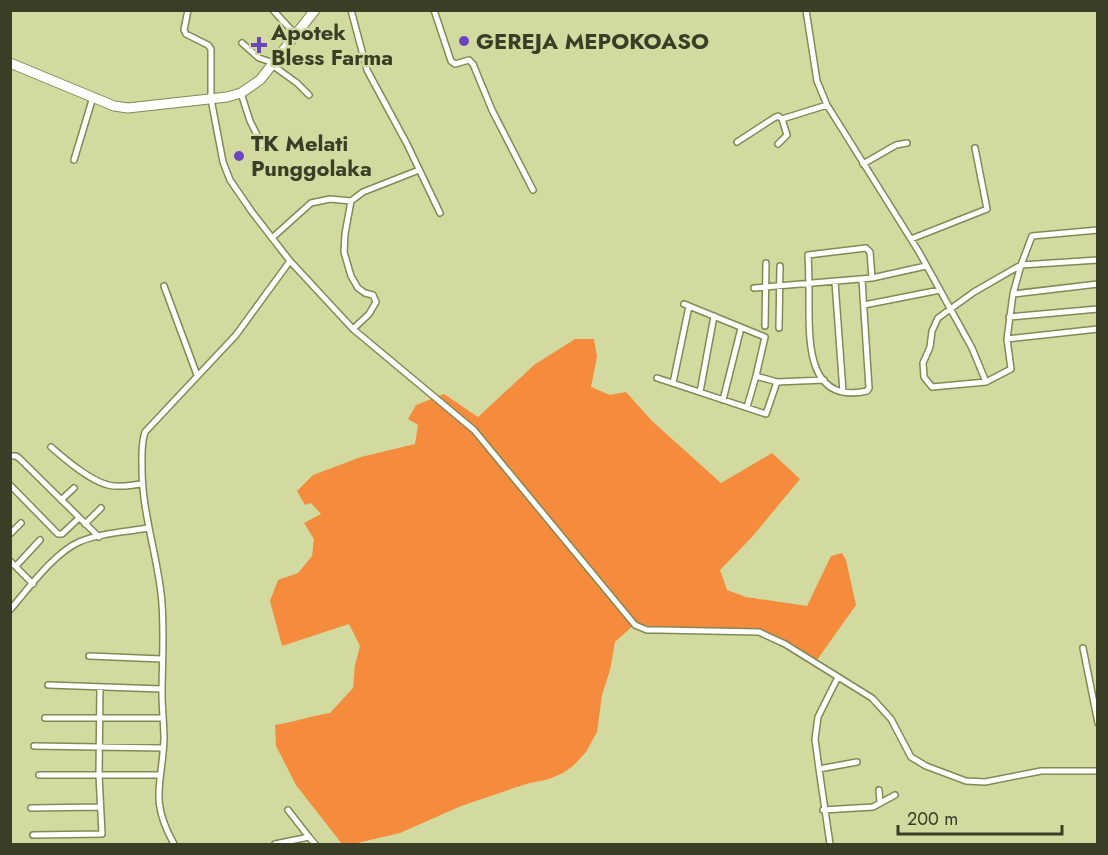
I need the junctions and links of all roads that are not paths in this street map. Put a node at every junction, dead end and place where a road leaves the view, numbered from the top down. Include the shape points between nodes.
1 (188, 10) edge
2 (273, 10) edge
3 (315, 10) edge
4 (351, 10) edge
5 (434, 10) edge
6 (806, 10) edge
7 (295, 34) junction
8 (242, 43) dead end
9 (10, 63) edge
10 (273, 64) junction
11 (241, 93) junction
12 (309, 95) dead end
13 (93, 97) junction
14 (211, 99) junction
15 (827, 105) junction
16 (782, 119) junction
17 (737, 142) dead end
18 (907, 143) dead end
19 (778, 144) dead end
20 (262, 145) dead end
21 (975, 148) dead end
22 (74, 160) dead end
23 (862, 164) junction
24 (419, 170) junction
25 (533, 190) dead end
26 (351, 201) junction
27 (440, 213) dead end
28 (1098, 230) edge
29 (272, 238) junction
30 (911, 239) junction
31 (1098, 260) edge
32 (290, 261) junction
33 (766, 263) dead end
34 (1021, 265) junction
35 (780, 266) dead end
36 (926, 266) junction
37 (872, 278) junction
38 (862, 280) junction
39 (835, 282) junction
40 (809, 283) junction
41 (1098, 284) edge
42 (164, 286) dead end
43 (780, 286) junction
44 (766, 287) junction
45 (754, 288) dead end
46 (940, 290) junction
47 (1013, 294) junction
48 (864, 305) junction
49 (950, 308) junction
50 (1098, 309) edge
51 (714, 316) junction
52 (1009, 317) junction
53 (765, 326) dead end
54 (741, 328) junction
55 (779, 328) dead end
56 (353, 329) junction
57 (1098, 329) edge
58 (1007, 339) junction
59 (197, 375) junction
60 (756, 376) junction
61 (657, 378) dead end
62 (824, 380) junction
63 (777, 382) junction
64 (986, 382) junction
65 (673, 383) junction
66 (700, 392) junction
67 (843, 392) junction
68 (723, 400) junction
69 (747, 407) junction
70 (51, 447) dead end
71 (10, 456) edge
72 (142, 484) junction
73 (10, 485) edge
74 (74, 488) dead end
75 (61, 500) junction
76 (101, 507) dead end
77 (79, 518) junction
78 (21, 523) dead end
79 (85, 524) junction
80 (148, 528) junction
81 (10, 534) edge
82 (99, 537) junction
83 (40, 540) dead end
84 (13, 564) edge
85 (33, 584) junction
86 (10, 610) edge
87 (1083, 648) dead end
88 (89, 656) dead end
89 (162, 659) junction
90 (838, 677) junction
91 (48, 685) dead end
92 (100, 687) junction
93 (162, 689) junction
94 (45, 718) dead end
95 (100, 718) junction
96 (163, 718) junction
97 (1098, 723) edge
98 (34, 746) dead end
99 (100, 747) junction
100 (163, 748) junction
101 (857, 762) dead end
102 (819, 769) junction
103 (1098, 771) edge
104 (39, 775) dead end
105 (99, 775) junction
106 (159, 775) junction
107 (879, 790) dead end
108 (895, 795) dead end
109 (880, 803) junction
110 (100, 807) junction
111 (31, 808) dead end
112 (288, 810) dead end
113 (823, 810) junction
114 (33, 835) dead end
115 (309, 837) junction
116 (174, 844) edge
117 (275, 844) edge
118 (315, 844) edge
119 (830, 844) edge

1 - 14 street via 186,34 211,49
2 - 7 street
3 - 7 highway
4 - 24 street via 367,70
5 - 25 street via 450,59 455,64 469,60 473,64
6 - 15 street via 816,81
7 - 10 highway
8 - 10 street
9 - 13 highway
10 - 11 highway via 260,80
10 - 12 street
11 - 14 highway
11 - 20 street
13 - 14 highway via 114,106 137,108
13 - 22 street
14 - 29 street via 230,180
15 - 16 street
15 - 23 street
16 - 17 street via 770,119
16 - 19 street via 787,135
18 - 23 street
21 - 30 street via 987,209
23 - 30 street
24 - 26 street via 363,192
24 - 27 street
26 - 29 street via 330,199 311,203
26 - 56 street via 344,252 355,283 361,291 373,295 376,302
28 - 34 street via 1032,236
29 - 32 street
30 - 36 street
31 - 34 street
32 - 56 street
32 - 59 street via 236,335
33 - 44 street
34 - 47 street
34 - 49 street
35 - 43 street
36 - 37 street
36 - 46 street
37 - 38 street
37 - 40 street via 870,252 866,248 808,255
38 - 39 street
38 - 48 street
39 - 40 street
39 - 67 street
40 - 43 street
40 - 62 street via 809,340 813,362
41 - 47 street
42 - 59 street
43 - 44 street
43 - 55 street
44 - 45 street
44 - 53 street
46 - 48 street
46 - 49 street
47 - 52 street
48 - 67 street via 869,388
49 - 64 street
49 - 64 street via 938,318 932,331 923,363 924,377 932,387
50 - 52 street
51 - 54 street
51 - 65 street via 687,305
51 - 66 street
52 - 58 street
54 - 60 street via 765,337
54 - 68 street
56 - 90 street via 474,430 635,626 647,630 759,632
57 - 58 street
58 - 64 street via 1011,369
59 - 72 street via 146,432 142,442
60 - 63 street
60 - 69 street
61 - 65 street
62 - 63 street
62 - 67 street
63 - 69 street via 766,414
65 - 66 street
66 - 68 street
68 - 69 street
70 - 72 street via 102,482 117,486
71 - 75 street via 16,456
72 - 80 street
73 - 77 street via 58,534
74 - 75 street
75 - 77 street
76 - 79 street
77 - 79 street
78 - 81 street
79 - 82 street
80 - 82 street
80 - 89 street via 161,593
82 - 85 street via 71,546
83 - 84 street
84 - 85 street
85 - 86 street
87 - 97 street
88 - 89 street
89 - 93 street
90 - 102 street via 818,717 815,739
90 - 103 street via 882,707 911,757 966,782 1041,771
91 - 92 street
92 - 93 street
92 - 95 street
93 - 96 street
94 - 95 street
95 - 96 street
95 - 99 street
96 - 100 street
98 - 99 street
99 - 100 street
99 - 105 street
100 - 106 street
101 - 102 street
102 - 113 street
104 - 105 street
105 - 106 street
105 - 110 street
106 - 116 street via 157,800
107 - 109 street
108 - 109 street
109 - 113 street via 873,807
110 - 111 street
110 - 114 street via 102,834
112 - 115 street
113 - 119 street
115 - 117 street
115 - 118 street

